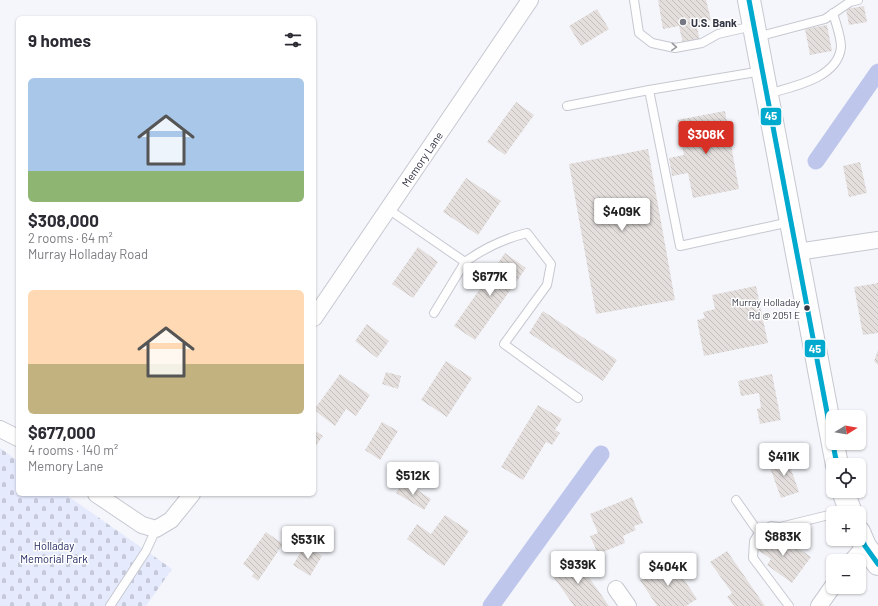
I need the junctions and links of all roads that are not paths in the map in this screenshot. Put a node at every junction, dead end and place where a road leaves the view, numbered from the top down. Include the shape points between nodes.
1 (530, 0) edge
2 (634, 0) edge
3 (749, 0) edge
4 (858, 0) edge
5 (833, 13) junction
6 (755, 32) junction
7 (762, 71) junction
8 (649, 90) junction
9 (767, 94) junction
10 (567, 106) dead end
11 (388, 209) junction
12 (791, 222) junction
13 (878, 240) edge
14 (796, 252) junction
15 (464, 262) junction
16 (434, 312) dead end
17 (316, 315) edge
18 (578, 398) dead end
19 (0, 429) edge
20 (16, 437) edge
21 (836, 458) edge
22 (99, 496) edge
23 (190, 496) edge
24 (736, 500) dead end
25 (826, 513) edge
26 (156, 529) junction
27 (759, 533) junction
28 (859, 547) edge
29 (878, 564) edge
30 (616, 590) dead end
31 (827, 594) edge
32 (110, 606) edge
33 (628, 606) edge
34 (788, 606) edge
35 (818, 606) edge

1 - 11 street, Memory Lane
2 -> 6 lane via 639,33 652,43 675,48 702,43 718,34
3 - 6 main road
4 - 5 lane
5 - 6 lane via 810,24
5 - 9 lane via 841,41 837,59 828,69 803,83
6 - 7 main road
7 - 8 lane
7 - 9 main road
8 - 10 lane
8 - 12 lane via 680,246
9 - 12 main road
11 - 15 lane
11 - 17 street, Memory Lane
12 - 14 main road
13 - 14 street
14 - 21 main road
15 - 16 lane
15 - 18 lane via 507,238 527,233 551,264 547,285 504,344
19 - 20 street
22 - 26 street via 142,525
23 - 26 street via 171,520
24 - 27 lane
25 - 27 lane via 780,527 771,526
26 - 32 lane via 146,551
27 - 34 lane via 754,541 754,558
28 - 29 main road
30 - 33 street
31 - 35 street

